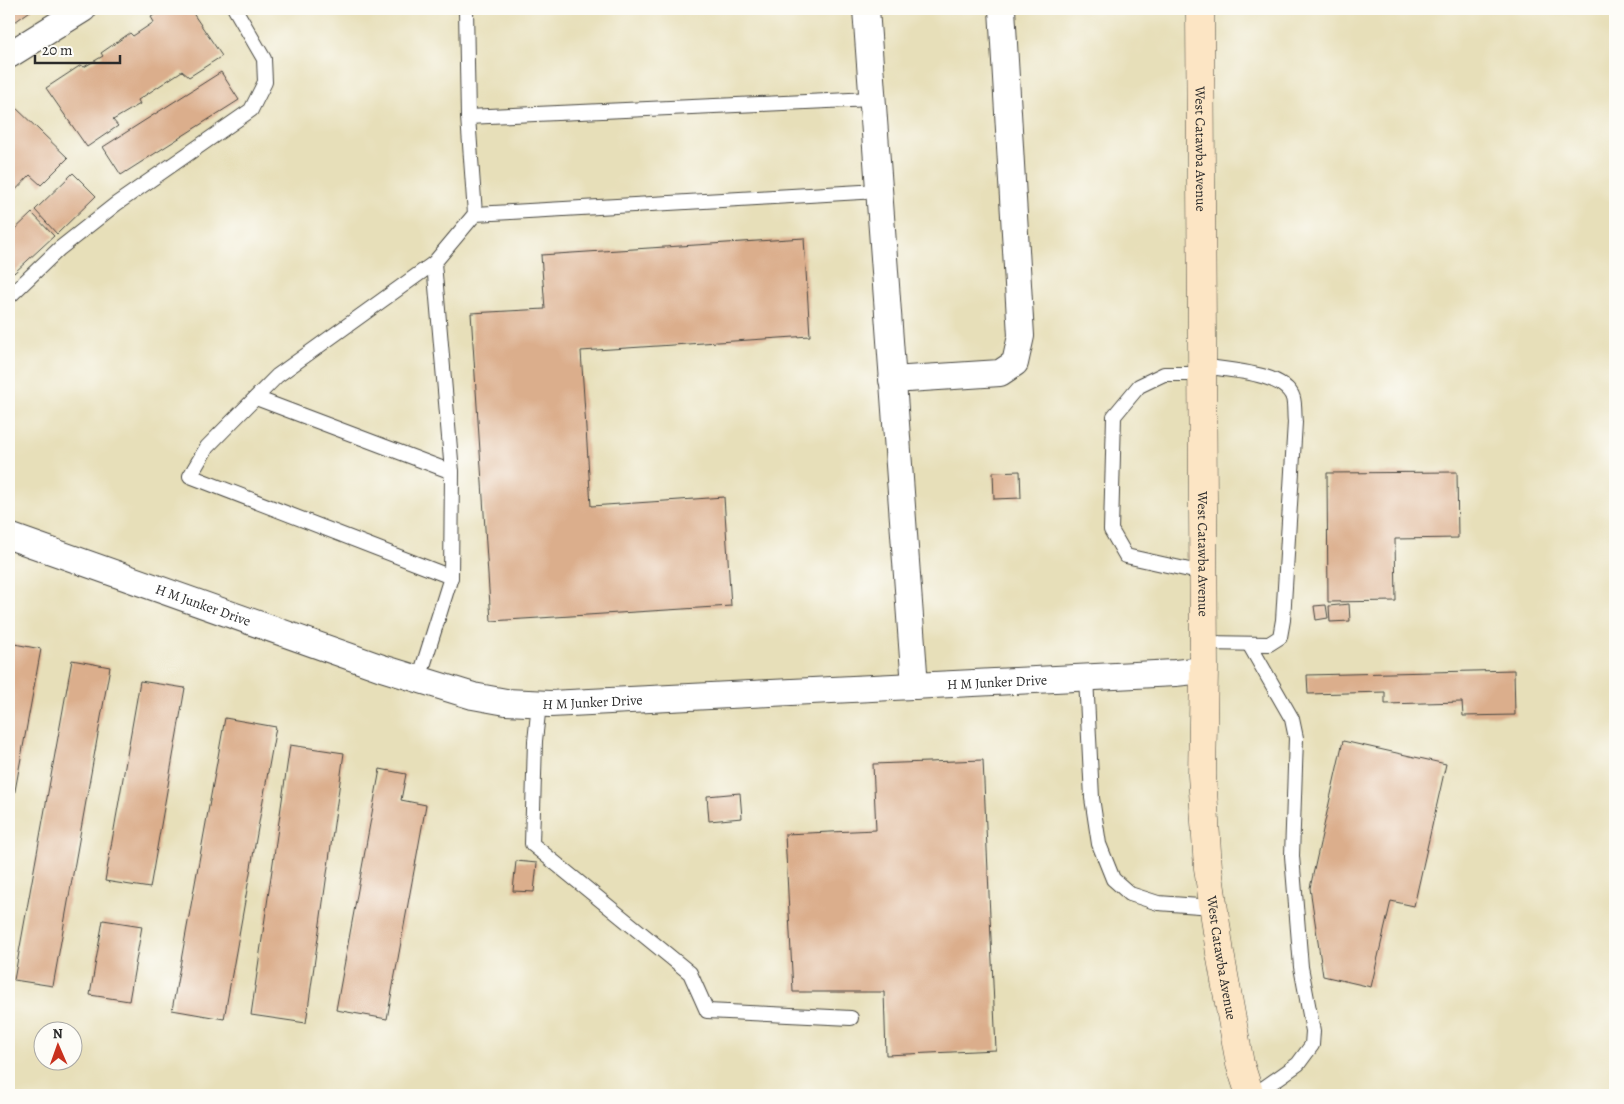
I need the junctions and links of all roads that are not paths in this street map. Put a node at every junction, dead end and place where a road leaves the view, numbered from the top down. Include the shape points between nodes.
1 (83, 9) edge
2 (235, 9) edge
3 (466, 9) edge
4 (866, 9) edge
5 (1002, 9) edge
6 (1200, 9) edge
7 (9, 55) edge
8 (872, 99) junction
9 (468, 117) junction
10 (879, 191) junction
11 (475, 214) junction
12 (434, 263) junction
13 (9, 297) edge
14 (1202, 370) junction
15 (892, 380) junction
16 (256, 398) junction
17 (452, 472) junction
18 (9, 536) edge
19 (1203, 573) junction
20 (451, 577) junction
21 (1249, 644) junction
22 (1204, 657) junction
23 (1086, 677) junction
24 (419, 679) junction
25 (915, 686) junction
26 (539, 704) junction
27 (1213, 906) junction
28 (851, 1018) dead end
29 (1250, 1095) edge
30 (1254, 1095) edge

1 - 7 street
2 - 13 lane via 264,59 265,82 251,110 116,204 59,249
3 - 9 lane
4 - 8 street
5 - 15 street via 1021,336 1015,363 1000,372
6 - 14 main road, West Catawba Avenue
8 - 9 lane
8 - 10 street
9 - 11 lane
10 - 11 lane
10 - 15 street
11 - 12 lane
12 - 16 lane via 277,376
12 - 17 lane
14 - 19 main road, West Catawba Avenue
14 - 19 lane via 1164,374 1139,386 1114,416 1111,530 1126,556
14 - 21 lane via 1253,374 1283,384 1293,398 1284,620 1280,637 1269,644
15 - 25 street
16 - 17 lane
16 - 20 lane via 207,447 190,476
17 - 20 lane
18 - 24 street, H M Junker Drive
19 - 22 main road, West Catawba Avenue
20 - 24 lane
21 - 22 lane
21 - 30 lane via 1292,719 1296,738 1292,856 1301,967 1313,1031 1312,1045 1298,1064
22 - 23 street, H M Junker Drive
22 - 27 main road, West Catawba Avenue via 1202,775
23 - 25 street, H M Junker Drive
23 - 27 lane via 1092,798 1099,844 1113,879 1130,894 1158,903
24 - 26 street, H M Junker Drive via 472,696
25 - 26 street, H M Junker Drive
26 - 28 lane via 532,844 690,973 708,1012
27 - 29 main road, West Catawba Avenue via 1240,1064

